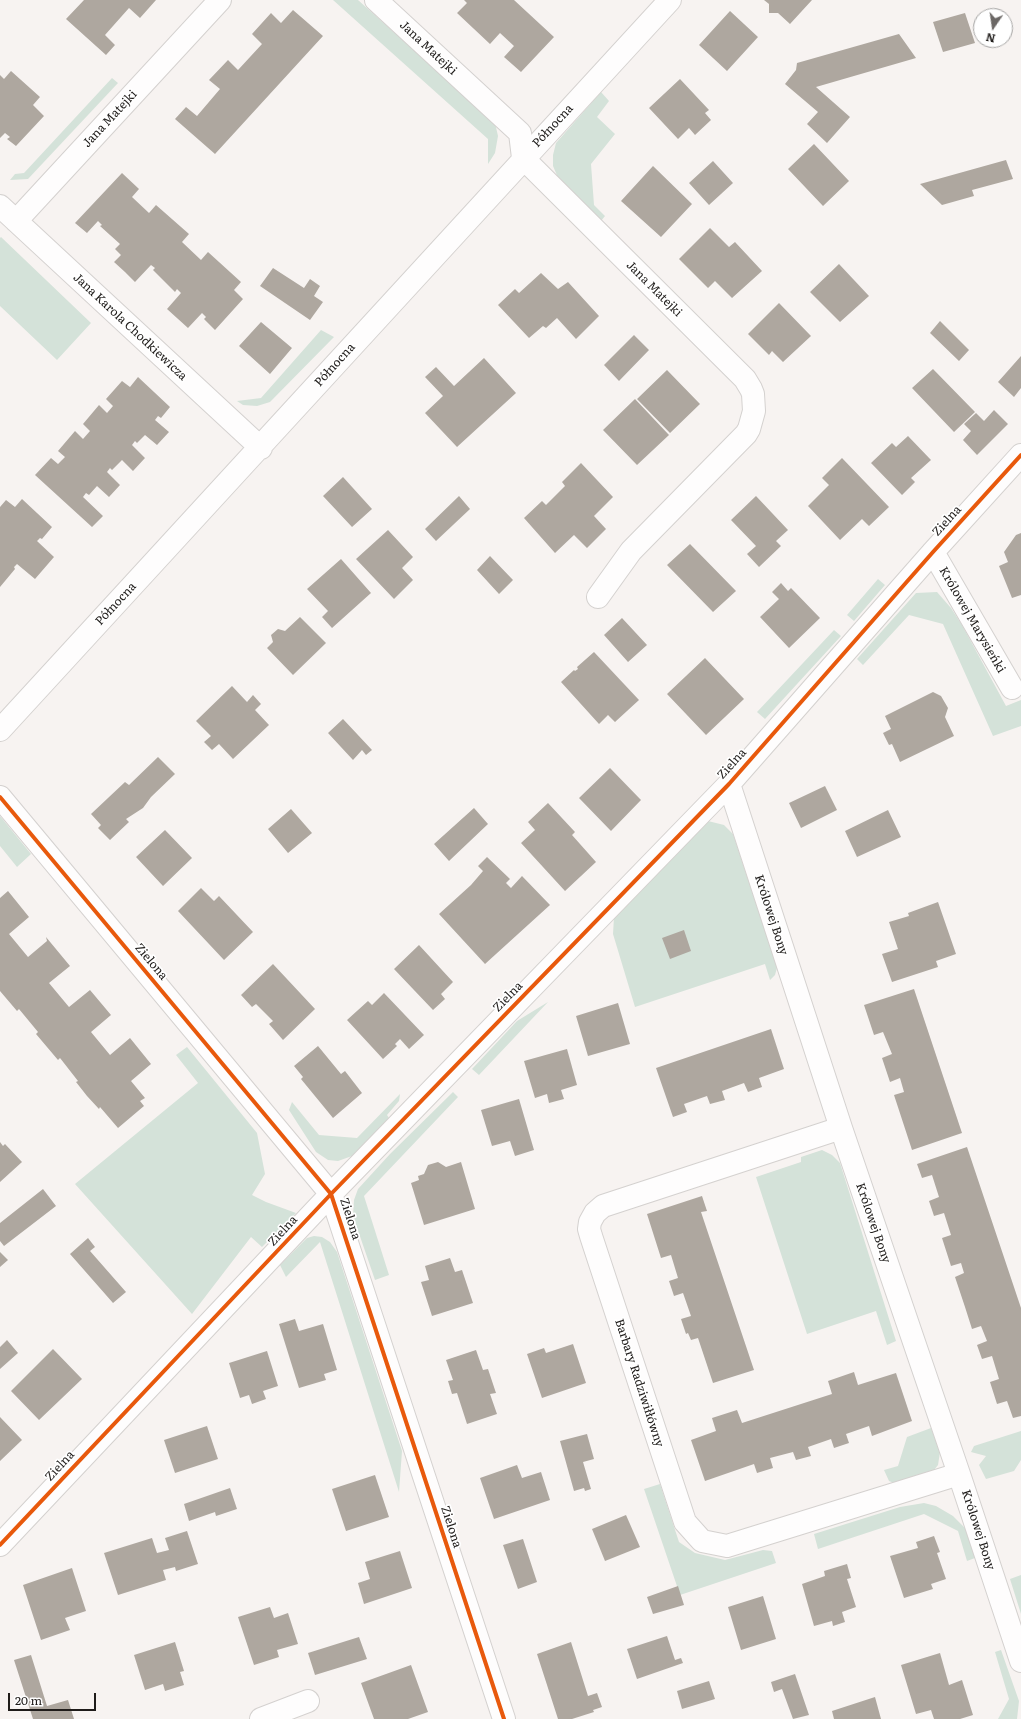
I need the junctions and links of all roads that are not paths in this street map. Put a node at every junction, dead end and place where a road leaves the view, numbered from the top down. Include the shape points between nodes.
1 (220, 0) edge
2 (376, 0) edge
3 (670, 0) edge
4 (523, 158) junction
5 (0, 206) edge
6 (16, 221) junction
7 (260, 448) junction
8 (1021, 455) edge
9 (933, 552) junction
10 (598, 596) dead end
11 (1012, 688) dead end
12 (0, 730) edge
13 (728, 784) junction
14 (0, 797) edge
15 (841, 1128) junction
16 (331, 1194) junction
17 (959, 1474) junction
18 (0, 1545) edge
19 (1021, 1661) edge
20 (308, 1701) dead end
21 (261, 1719) edge
22 (504, 1719) edge

1 - 6 street, Jana Matejki
2 - 4 street, Jana Matejki via 520,133
3 - 4 street, Północna
4 - 7 street, Północna
4 - 10 street, Jana Matejki via 745,379 753,394 753,417 746,434 630,551
5 - 6 street, Jana Karola Chodkiewicza
6 - 7 street, Jana Karola Chodkiewicza
7 - 12 street, Północna
8 - 9 street, Zielna
9 - 11 street, Królowej Marysieńki
9 - 13 street, Zielna
13 - 15 street, Królowej Bony
13 - 16 street, Zielna
14 - 16 street, Zielona
15 - 17 street, Królowej Bony
15 - 17 street, Barbary Radziwiłłówny via 603,1206 590,1222 591,1236 685,1522 702,1541 727,1546
16 - 18 street, Zielna
16 - 22 street, Zielona
17 - 19 street, Królowej Bony
20 - 21 street

